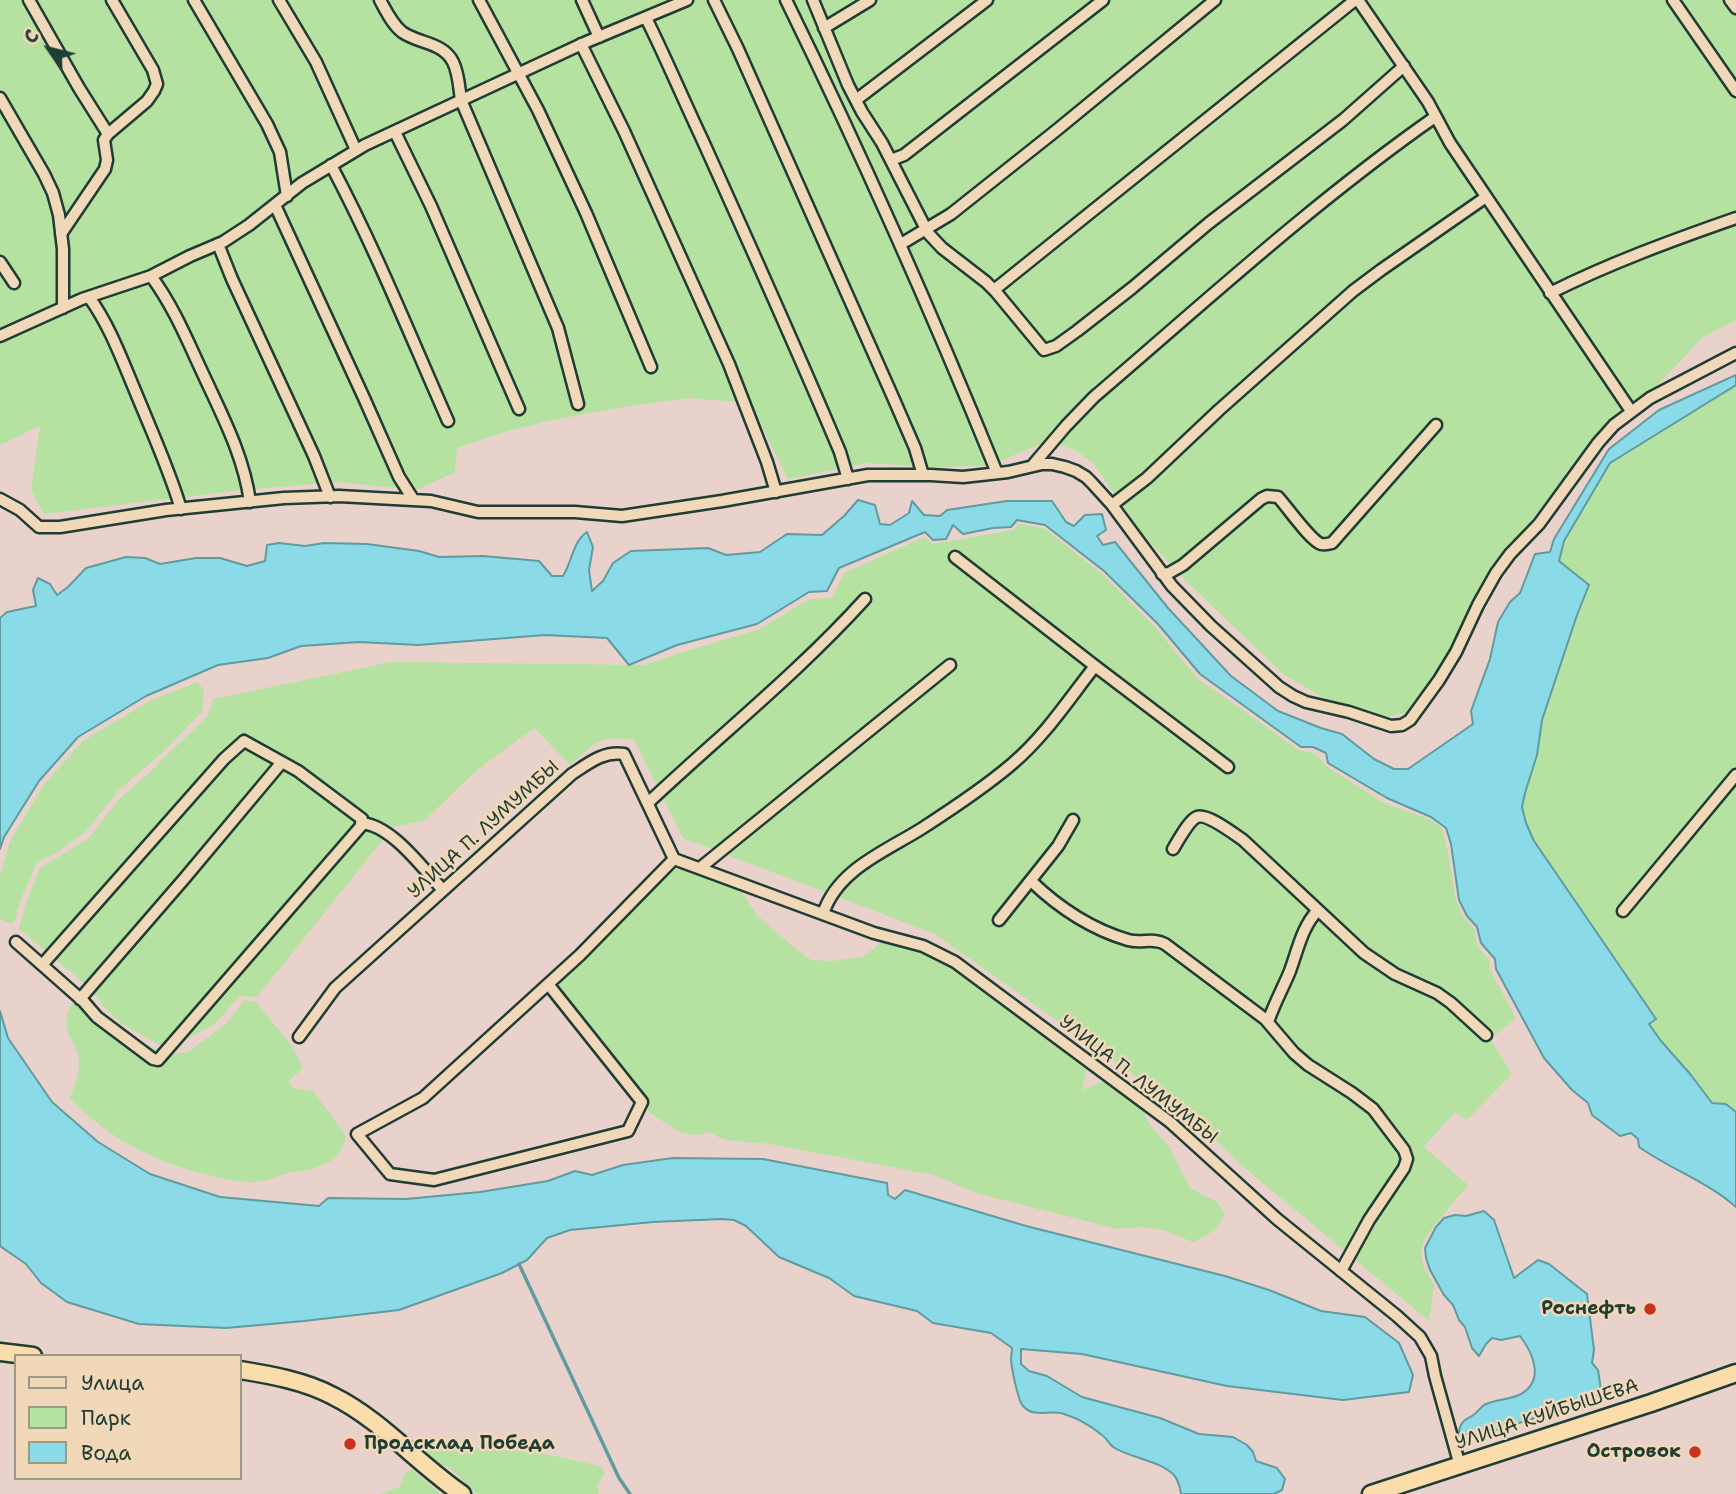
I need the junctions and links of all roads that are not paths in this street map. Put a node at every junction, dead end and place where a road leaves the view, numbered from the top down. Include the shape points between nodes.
1 (29, 0) edge
2 (112, 0) edge
3 (194, 0) edge
4 (279, 0) edge
5 (380, 0) edge
6 (479, 0) edge
7 (583, 0) edge
8 (687, 0) edge
9 (714, 0) edge
10 (786, 0) edge
11 (813, 0) edge
12 (870, 0) edge
13 (987, 0) edge
14 (1103, 0) edge
15 (1215, 0) edge
16 (1357, 0) edge
17 (1673, 0) edge
18 (1730, 0) edge
19 (1736, 8) edge
20 (646, 18) junction
21 (824, 28) junction
22 (599, 37) junction
23 (581, 44) junction
24 (1404, 66) junction
25 (519, 73) junction
26 (1736, 91) edge
27 (0, 98) edge
28 (460, 100) junction
29 (856, 100) junction
30 (1435, 117) junction
31 (395, 132) junction
32 (108, 134) junction
33 (356, 150) junction
34 (891, 160) junction
35 (331, 165) junction
36 (287, 195) junction
37 (1486, 197) junction
38 (275, 205) junction
39 (1736, 218) edge
40 (926, 228) junction
41 (61, 233) junction
42 (218, 244) junction
43 (901, 244) junction
44 (0, 262) edge
45 (151, 276) junction
46 (14, 283) dead end
47 (994, 290) junction
48 (1550, 293) junction
49 (89, 297) junction
50 (63, 308) junction
51 (0, 336) edge
52 (1736, 353) edge
53 (651, 367) dead end
54 (578, 404) dead end
55 (519, 409) dead end
56 (1631, 411) junction
57 (448, 421) dead end
58 (1436, 425) dead end
59 (1031, 466) junction
60 (997, 473) junction
61 (923, 475) junction
62 (848, 479) junction
63 (776, 492) junction
64 (330, 497) junction
65 (0, 499) edge
66 (413, 499) junction
67 (250, 502) junction
68 (1112, 505) junction
69 (181, 509) junction
70 (955, 557) dead end
71 (1163, 574) junction
72 (865, 599) dead end
73 (950, 665) dead end
74 (1096, 666) junction
75 (282, 762) junction
76 (1228, 767) dead end
77 (1736, 775) edge
78 (648, 803) junction
79 (1073, 820) dead end
80 (361, 823) junction
81 (1173, 849) dead end
82 (674, 859) junction
83 (699, 868) junction
84 (1031, 881) junction
85 (443, 890) junction
86 (1318, 910) junction
87 (1623, 911) dead end
88 (823, 914) junction
89 (999, 920) dead end
90 (16, 942) dead end
91 (42, 965) junction
92 (548, 984) junction
93 (80, 999) junction
94 (1268, 1022) junction
95 (1486, 1035) dead end
96 (299, 1037) dead end
97 (1341, 1271) junction
98 (242, 1370) edge
99 (1736, 1373) edge
100 (1460, 1466) junction
101 (462, 1494) edge
102 (1371, 1494) edge

1 - 32 street
2 - 32 street via 157,84 147,101
3 - 36 street via 271,133 280,152
4 - 33 street via 316,62
5 - 28 street via 400,30 446,52 457,72
6 - 25 street
7 - 22 street
8 - 20 street
9 - 61 street via 892,395
10 - 43 street
11 - 21 street
12 - 21 street
13 - 29 street
14 - 34 street via 904,155
15 - 40 street via 951,214
16 - 24 street
16 - 47 street
17 - 26 street
18 - 19 street
20 - 22 street
20 - 62 street via 786,324
21 - 29 street
22 - 23 street
23 - 25 street
23 - 63 street via 729,364
24 - 30 street
24 - 47 street via 1343,120 1056,345 1044,350
25 - 28 street
25 - 53 street via 586,213
27 - 41 street via 53,193
28 - 31 street
28 - 54 street via 558,328
29 - 34 street
30 - 37 street
30 - 59 street via 1292,228 1094,397
31 - 33 street
31 - 55 street
32 - 41 street via 105,169
33 - 35 street
34 - 40 street
35 - 36 street
35 - 57 street
36 - 38 street
37 - 48 street
37 - 68 street via 1353,291
38 - 42 street
38 - 66 street
39 - 48 street
40 - 43 street
40 - 47 street via 942,248
41 - 50 street
42 - 45 street
42 - 64 street
43 - 60 street
44 - 46 street
45 - 49 street
45 - 67 street via 168,300 230,433 242,461
48 - 56 street
49 - 50 street
49 - 69 street via 112,335
50 - 51 street
52 - 56 street
56 - 71 street via 1598,443 1539,524 1496,573 1439,680 1402,725 1391,726 1293,696 1211,626
58 - 71 street via 1332,543 1318,543 1278,498 1267,496 1183,565
59 - 60 street
59 - 68 street via 1052,464 1076,471
60 - 61 street
61 - 62 street
62 - 63 street
63 - 66 street via 622,516 478,512
64 - 66 street
64 - 67 street
65 - 69 street via 39,527
67 - 69 street
68 - 71 street
70 - 74 street
72 - 78 street via 808,658
73 - 83 street
74 - 76 street
74 - 88 street via 1015,762 861,865 834,890
75 - 80 street via 362,819
75 - 91 street via 244,741
75 - 93 street
77 - 87 street
78 - 82 street, УЛИЦА П. ЛУМУМБЫ
78 - 85 street, УЛИЦА П. ЛУМУМБЫ via 624,754 599,756 572,774
79 - 84 street
80 - 85 street via 381,829
80 - 93 street via 158,1060 97,1017
81 - 86 street via 1191,822 1202,816 1243,840
82 - 83 street, УЛИЦА П. ЛУМУМБЫ
82 - 92 street
83 - 88 street, УЛИЦА П. ЛУМУМБЫ
84 - 89 street
84 - 94 street via 1065,910 1102,930 1133,941 1166,944
85 - 96 street, УЛИЦА П. ЛУМУМБЫ via 335,988
86 - 94 street via 1304,929
86 - 95 street via 1373,960 1437,993
88 - 97 street, УЛИЦА П. ЛУМУМБЫ via 923,946 955,962 1170,1122
90 - 91 street
91 - 93 street
92 - 92 street via 423,1098 357,1134 390,1174 434,1180 628,1130 642,1102
94 - 97 street via 1308,1065 1373,1109 1407,1159
97 - 100 street, УЛИЦА П. ЛУМУМБЫ via 1420,1337 1431,1356
98 - 101 highway via 333,1395
99 - 100 highway, УЛИЦА КУЙБЫШЕВА
100 - 102 highway, УЛИЦА КУЙБЫШЕВА

